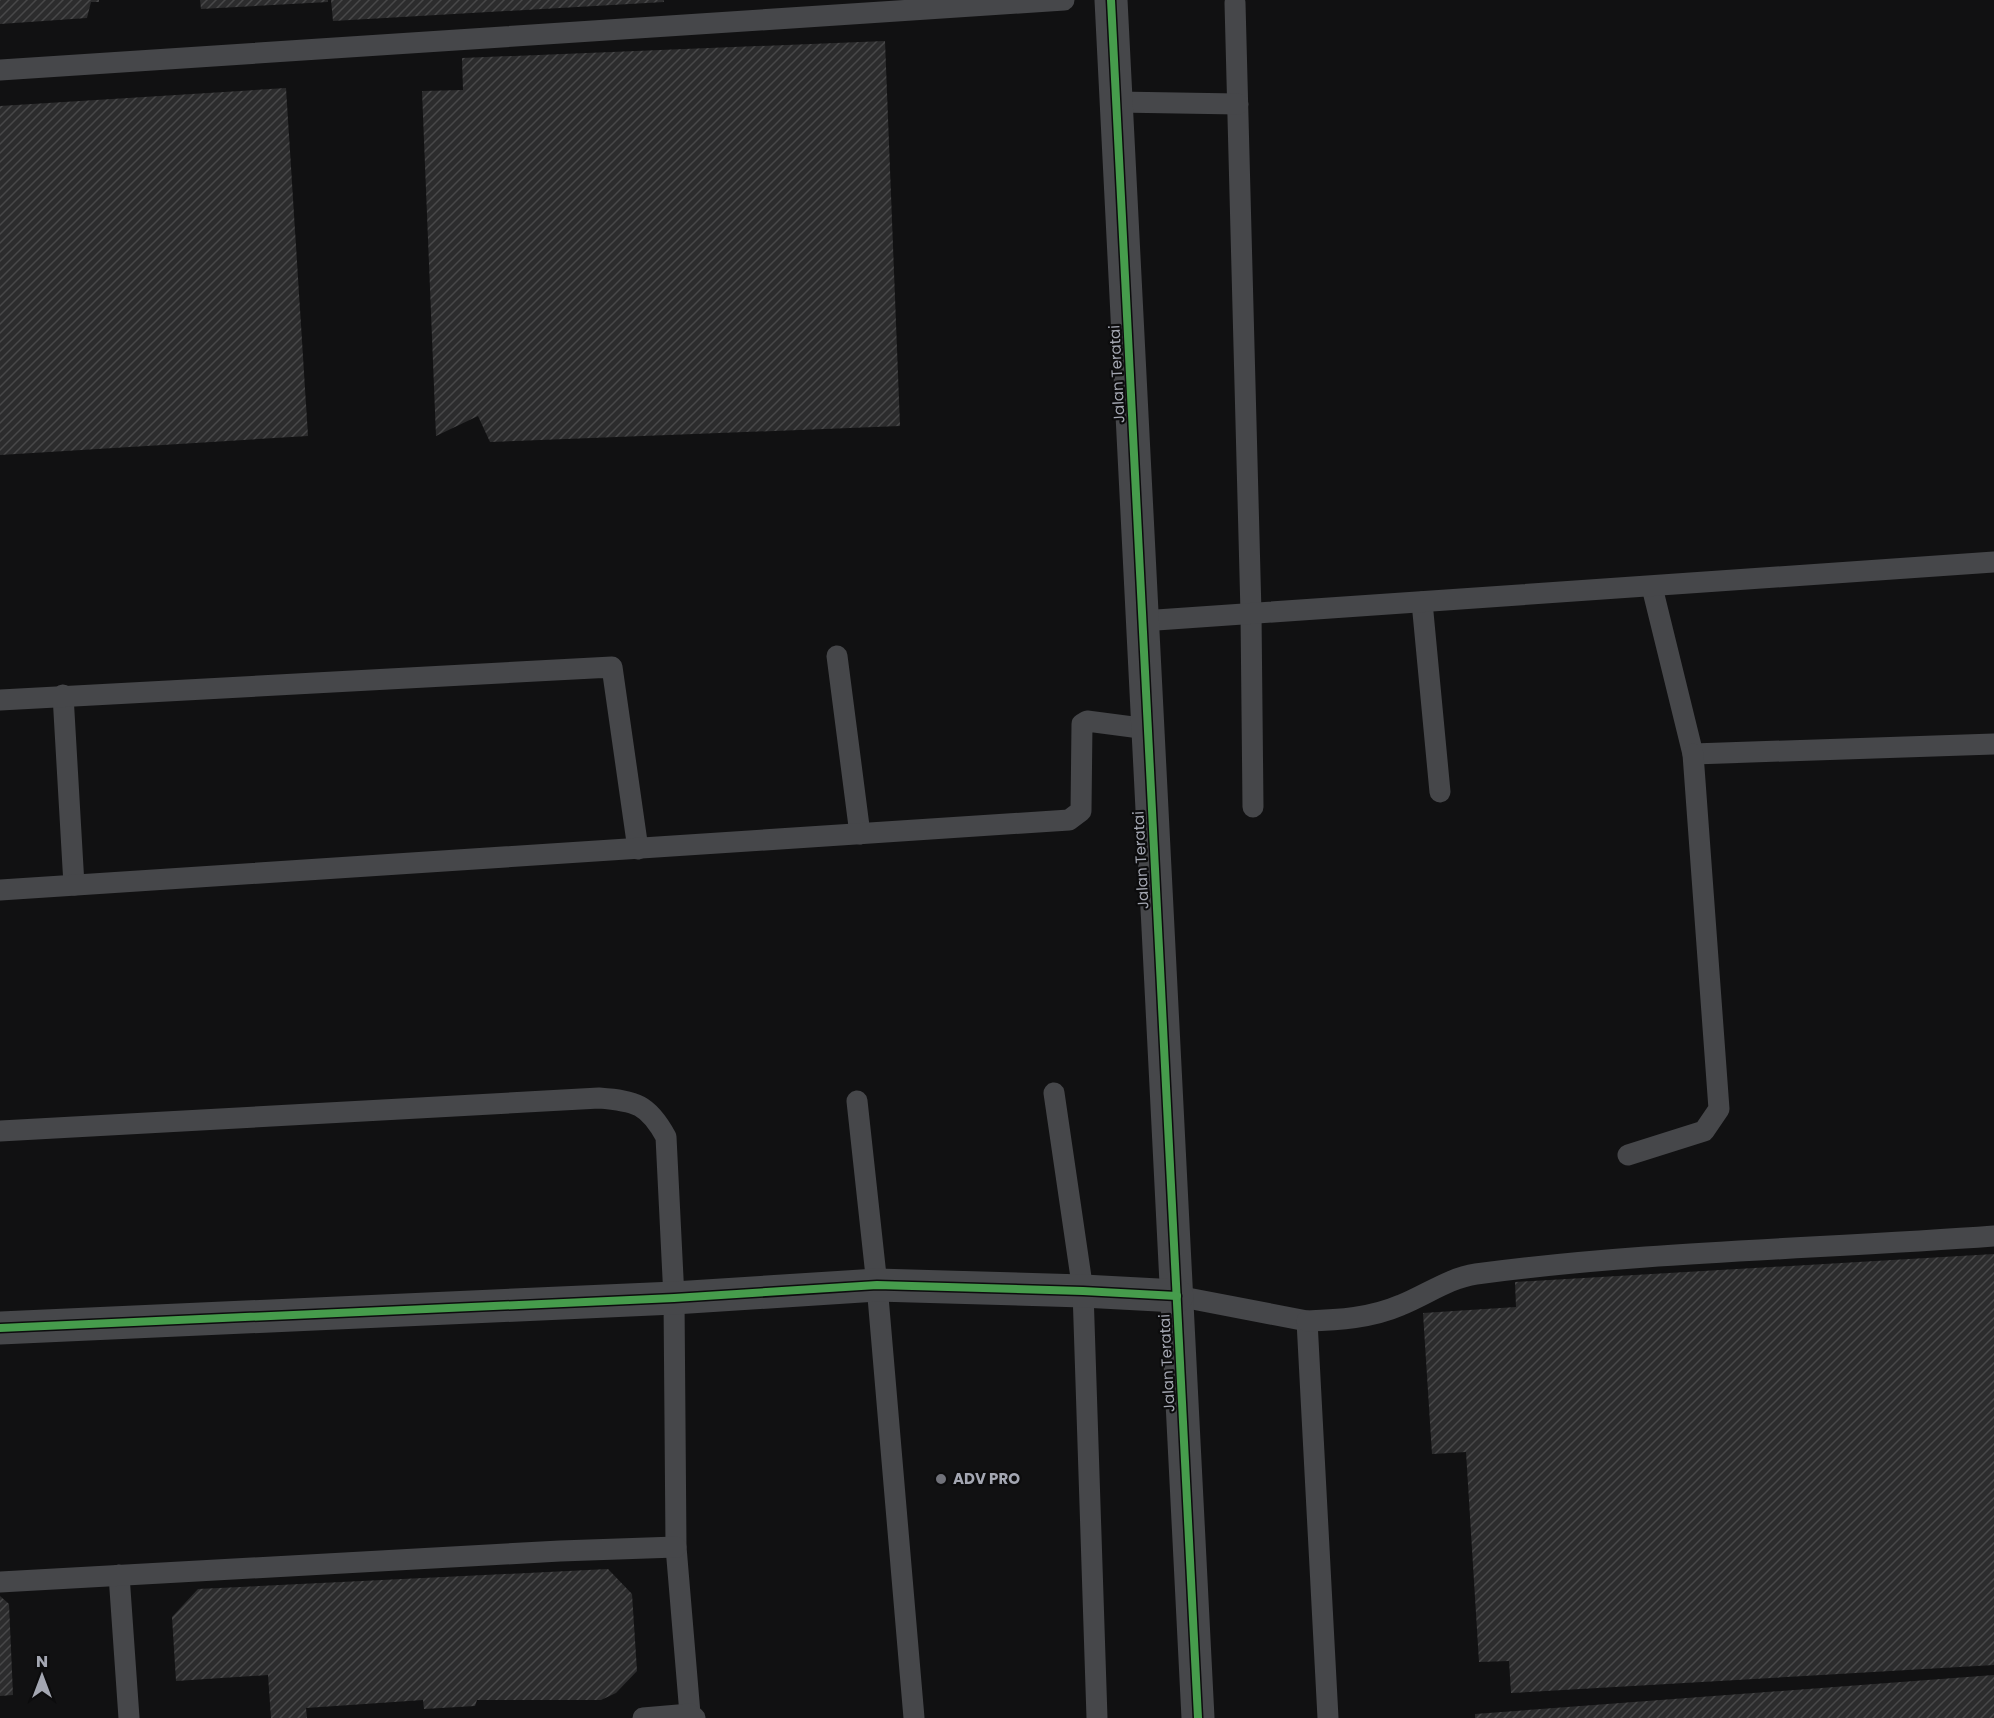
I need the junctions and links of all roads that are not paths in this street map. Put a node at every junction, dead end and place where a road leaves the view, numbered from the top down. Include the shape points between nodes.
1 (1064, 0) edge
2 (1111, 0) edge
3 (1235, 3) dead end
4 (0, 70) edge
5 (1117, 102) junction
6 (1238, 104) junction
7 (1994, 562) edge
8 (1652, 587) junction
9 (1422, 602) junction
10 (1251, 614) junction
11 (1142, 621) junction
12 (837, 656) dead end
13 (63, 695) junction
14 (0, 700) edge
15 (1148, 729) junction
16 (1994, 744) edge
17 (1693, 754) junction
18 (1440, 792) dead end
19 (1253, 807) dead end
20 (860, 834) junction
21 (638, 849) junction
22 (74, 885) junction
23 (0, 890) edge
24 (1054, 1093) dead end
25 (857, 1101) dead end
26 (0, 1131) edge
27 (1628, 1155) dead end
28 (1994, 1236) edge
29 (877, 1285) junction
30 (1083, 1291) junction
31 (1177, 1296) junction
32 (674, 1298) junction
33 (1307, 1322) junction
34 (0, 1328) edge
35 (676, 1547) junction
36 (119, 1575) junction
37 (0, 1582) edge
38 (692, 1716) edge
39 (1191, 1717) edge
40 (129, 1718) edge
41 (643, 1718) edge
42 (914, 1718) edge
43 (1097, 1718) edge
44 (1328, 1718) edge

1 - 4 lane
2 - 5 street, Jalan Teratai
3 - 6 lane
5 - 6 lane
5 - 11 street, Jalan Teratai
6 - 10 lane
7 - 8 lane
8 - 9 lane
8 - 17 lane
9 - 10 lane
9 - 18 lane
10 - 11 lane
10 - 19 lane
11 - 15 street, Jalan Teratai
12 - 20 lane
13 - 14 lane
13 - 21 lane via 612,667
13 - 22 lane
15 - 20 lane via 1087,721 1082,724 1081,811 1069,820
15 - 31 street, Jalan Teratai
16 - 17 lane
17 - 27 lane via 1719,1109 1704,1131
20 - 21 lane
21 - 22 lane
22 - 23 lane
24 - 30 lane
25 - 29 lane
26 - 32 lane via 621,1099 641,1105 655,1117 666,1137
28 - 33 lane via 1635,1258 1473,1275 1440,1285 1400,1306 1357,1318
29 - 30 street
29 - 32 street
29 - 42 lane
30 - 31 street
30 - 43 lane
31 - 33 lane
31 - 39 street, Jalan Teratai
32 - 34 street
32 - 35 lane
33 - 44 lane
35 - 36 lane
35 - 38 lane
36 - 37 lane
36 - 40 lane
38 - 41 lane

